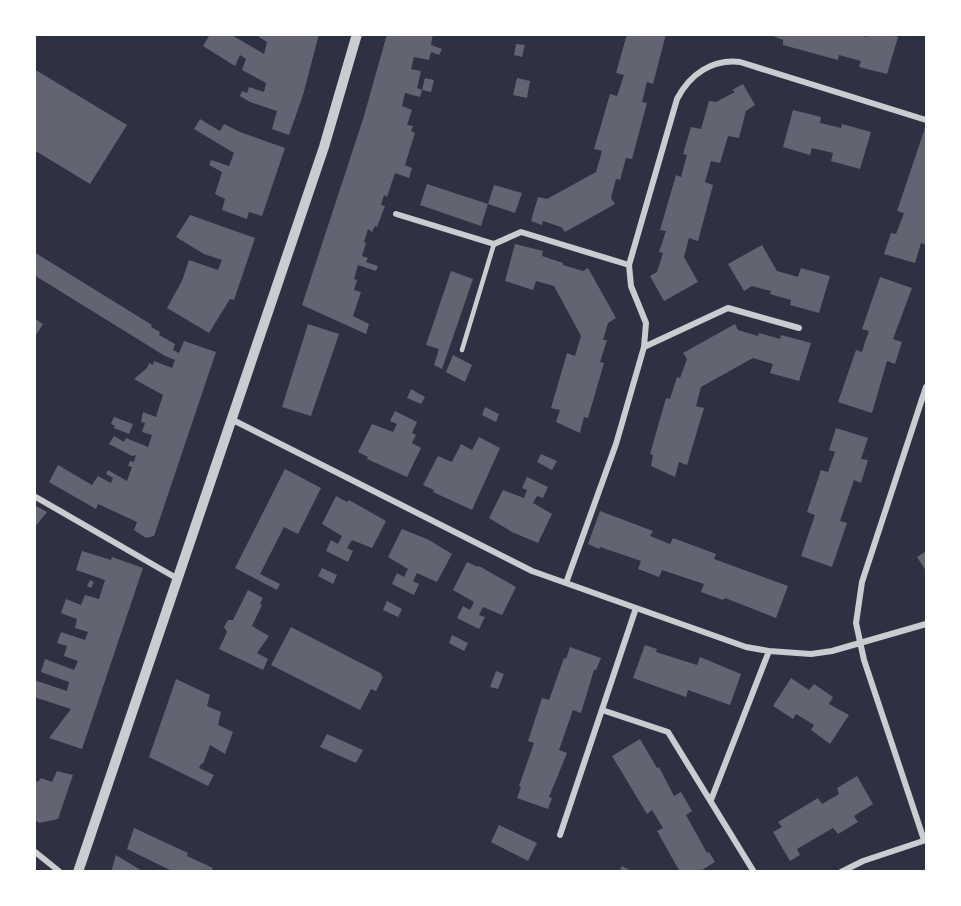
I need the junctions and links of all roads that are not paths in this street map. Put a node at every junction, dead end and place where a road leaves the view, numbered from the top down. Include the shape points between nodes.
1 (357, 34) edge
2 (927, 120) edge
3 (396, 214) dead end
4 (494, 244) junction
5 (629, 265) junction
6 (799, 328) dead end
7 (644, 347) junction
8 (462, 350) dead end
9 (927, 387) edge
10 (231, 418) junction
11 (34, 496) edge
12 (178, 579) junction
13 (566, 583) junction
14 (636, 608) junction
15 (927, 624) edge
16 (859, 642) junction
17 (769, 651) junction
18 (602, 710) junction
19 (711, 800) junction
20 (560, 835) dead end
21 (925, 840) edge
22 (34, 851) edge
23 (60, 872) edge
24 (78, 872) edge
25 (754, 872) edge
26 (841, 872) edge

1 - 10 street via 324,147
2 - 5 street via 740,62 708,66 689,81 677,99
3 - 4 street
4 - 5 street via 521,232
4 - 8 lane
5 - 7 street via 631,286 646,322
6 - 7 street via 728,308
7 - 13 street via 616,444
9 - 16 street via 862,582 856,611
10 - 12 street
10 - 13 street via 532,571
11 - 12 street
12 - 24 street
13 - 14 street
14 - 17 street via 746,647
14 - 18 street
15 - 16 street
16 - 17 street via 811,654
16 - 21 street
17 - 19 street
18 - 19 street via 668,732
18 - 20 street
19 - 25 street
21 - 26 street
22 - 23 street

